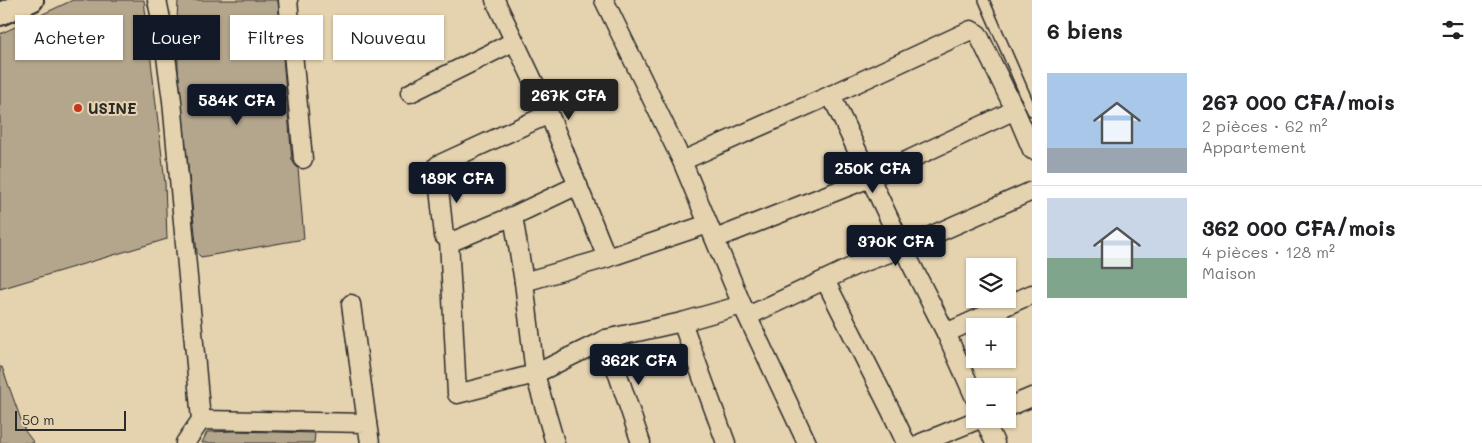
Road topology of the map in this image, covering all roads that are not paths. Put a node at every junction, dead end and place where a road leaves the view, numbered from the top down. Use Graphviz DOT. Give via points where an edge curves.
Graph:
graph roads {
  1 [pos="32,0"];
  2 [pos="157,0"];
  3 [pos="288,0"];
  4 [pos="495,0"];
  5 [pos="604,0"];
  6 [pos="984,0"];
  7 [pos="0,14"];
  8 [pos="513,42"];
  9 [pos="410,93"];
  10 [pos="831,96"];
  11 [pos="1024,111"];
  12 [pos="549,114"];
  13 [pos="1032,150"];
  14 [pos="302,159"];
  15 [pos="682,161"];
  16 [pos="870,178"];
  17 [pos="578,185"];
  18 [pos="1032,191"];
  19 [pos="513,216"];
  20 [pos="712,232"];
  21 [pos="448,240"];
  22 [pos="902,248"];
  23 [pos="606,258"];
  24 [pos="825,280"];
  25 [pos="524,282"];
  26 [pos="1032,294"];
  27 [pos="351,304"];
  28 [pos="745,310"];
  29 [pos="682,322"];
  30 [pos="946,333"];
  31 [pos="606,340"];
  32 [pos="535,374"];
  33 [pos="966,378"];
  34 [pos="1032,397"];
  35 [pos="1016,404"];
  36 [pos="200,420"];
  37 [pos="367,423"];
  38 [pos="966,425"];
  39 [pos="988,428"];
  40 [pos="185,443"];
  41 [pos="370,443"];
  42 [pos="554,443"];
  43 [pos="641,443"];
  44 [pos="726,443"];
  45 [pos="807,443"];
  46 [pos="906,443"];
  47 [pos="921,443"];
  48 [pos="995,443"];
  1 -- 7 [label="street"];
  2 -- 36 [label="street" via="172,101"];
  3 -- 14 [label="street"];
  4 -- 8 [label="street"];
  5 -- 15 [label="street"];
  6 -- 11 [label="lane"];
  8 -- 9 [label="street"];
  8 -- 12 [label="street"];
  10 -- 11 [label="street" via="971,30 978,34"];
  10 -- 15 [label="street"];
  10 -- 16 [label="street"];
  11 -- 13 [label="street"];
  11 -- 16 [label="street"];
  12 -- 17 [label="street"];
  12 -- 21 [label="street" via="438,165 444,236"];
  15 -- 20 [label="street"];
  16 -- 20 [label="street"];
  16 -- 22 [label="street"];
  17 -- 19 [label="street"];
  17 -- 23 [label="street"];
  18 -- 22 [label="street"];
  19 -- 21 [label="street" via="456,240"];
  19 -- 25 [label="street"];
  20 -- 23 [label="street"];
  20 -- 28 [label="street"];
  21 -- 32 [label="street" via="457,394"];
  22 -- 24 [label="street"];
  22 -- 30 [label="street"];
  23 -- 25 [label="street"];
  24 -- 28 [label="street"];
  24 -- 46 [label="street"];
  25 -- 32 [label="street"];
  26 -- 30 [label="street"];
  27 -- 37 [label="street"];
  28 -- 29 [label="street"];
  28 -- 45 [label="street"];
  29 -- 31 [label="street"];
  29 -- 44 [label="street"];
  30 -- 33 [label="street"];
  31 -- 32 [label="street"];
  31 -- 43 [label="street"];
  32 -- 42 [label="street"];
  34 -- 35 [label="street"];
  36 -- 37 [label="street"];
  36 -- 40 [label="street"];
  37 -- 41 [label="street"];
  38 -- 47 [label="street"];
  39 -- 48 [label="street"];
}
